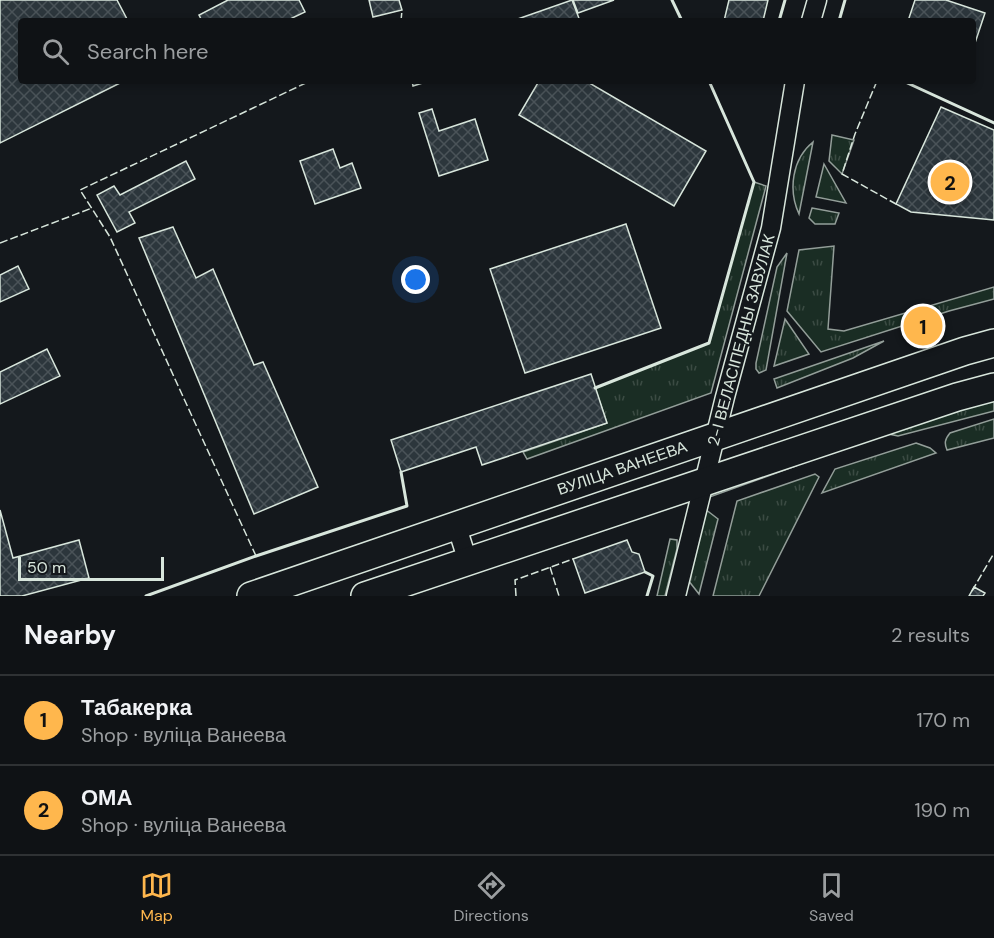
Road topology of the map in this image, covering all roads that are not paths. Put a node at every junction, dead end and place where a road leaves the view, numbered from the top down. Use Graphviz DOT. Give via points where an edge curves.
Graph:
graph roads {
  1 [pos="817,0"];
  2 [pos="812,18"];
  3 [pos="795,84"];
  4 [pos="994,344"];
  5 [pos="994,387"];
  6 [pos="715,436"];
  7 [pos="704,484"];
  8 [pos="456,524"];
  9 [pos="468,562"];
  10 [pos="251,596"];
  11 [pos="365,596"];
  12 [pos="676,596"];
  1 -- 2 [label="street"];
  3 -- 6 [label="street, 2-І ВЕЛАСІПЕДНЫ ЗАВУЛАК" via="771,228"];
  4 -- 6 [label="main road, ВУЛІЦА ВАНЕЕВА"];
  5 -- 7 [label="main road"];
  6 -- 7 [label="street, 2-І ВЕЛАСІПЕДНЫ ЗАВУЛАК"];
  6 -- 8 [label="main road, ВУЛІЦА ВАНЕЕВА"];
  7 -- 9 [label="main road"];
  7 -- 12 [label="street, 2-І ВЕЛАСІПЕДНЫ ЗАВУЛАК"];
  8 -- 9 [label="street"];
  8 -- 10 [label="main road, ВУЛІЦА ВАНЕЕВА"];
  9 -- 11 [label="main road"];
}
